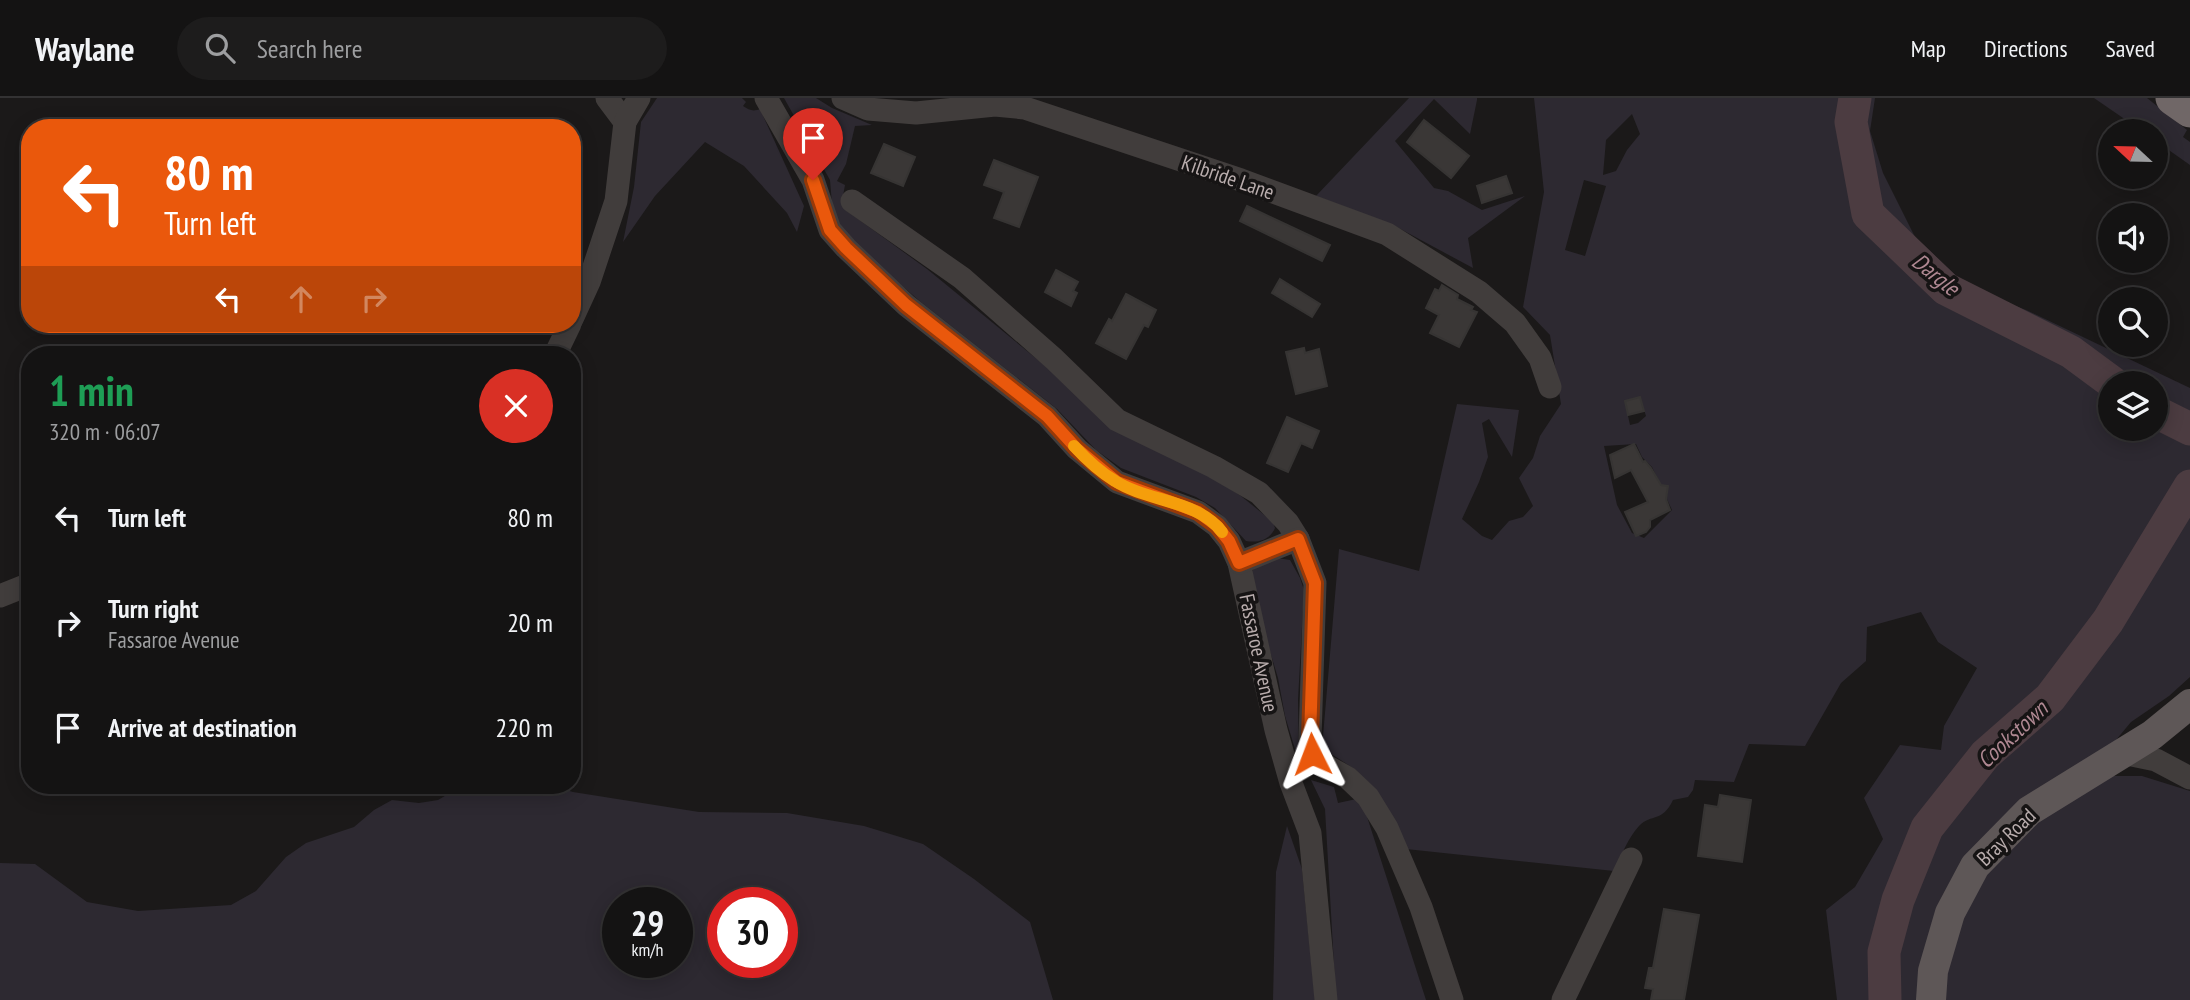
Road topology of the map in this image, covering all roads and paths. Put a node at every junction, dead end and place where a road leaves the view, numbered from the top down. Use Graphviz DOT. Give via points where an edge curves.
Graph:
graph roads {
  1 [pos="607,98"];
  2 [pos="639,98"];
  3 [pos="766,98"];
  4 [pos="843,98"];
  5 [pos="2173,98"];
  6 [pos="2190,110"];
  7 [pos="625,121"];
  8 [pos="852,201"];
  9 [pos="581,299"];
  10 [pos="1550,387"];
  11 [pos="1298,539"];
  12 [pos="1239,563"];
  13 [pos="21,588"];
  14 [pos="0,596"];
  15 [pos="2190,704"];
  16 [pos="2122,753"];
  17 [pos="2190,778"];
  18 [pos="1631,859"];
  19 [pos="1326,1000"];
  20 [pos="1452,1000"];
  21 [pos="1563,1000"];
  22 [pos="1931,1000"];
  1 -- 7 [label="street"];
  2 -- 7 [label="street"];
  3 -- 12 [label="street, Fassaroe Avenue" via="813,180 830,230 846,248 906,305 1047,416 1117,482 1198,512 1217,526"];
  4 -- 10 [label="street, Kilbride Lane" via="868,108 916,113 995,104 1025,108 1387,234 1479,292 1515,323 1540,358"];
  5 -- 6 [label="highway"];
  7 -- 9 [label="street" via="616,201"];
  8 -- 11 [label="street" via="962,278 1118,420 1259,493"];
  11 -- 12 [label="street"];
  11 -- 20 [label="street" via="1315,583 1312,754 1368,797 1387,828 1421,908"];
  12 -- 19 [label="street, Fassaroe Avenue" via="1276,730 1310,833"];
  13 -- 14 [label="street"];
  15 -- 16 [label="main road, Bray Road"];
  16 -- 17 [label="street" via="2156,760"];
  16 -- 22 [label="main road, Bray Road" via="2029,811 1975,866 1950,913 1933,971"];
  18 -- 21 [label="street"];
}
